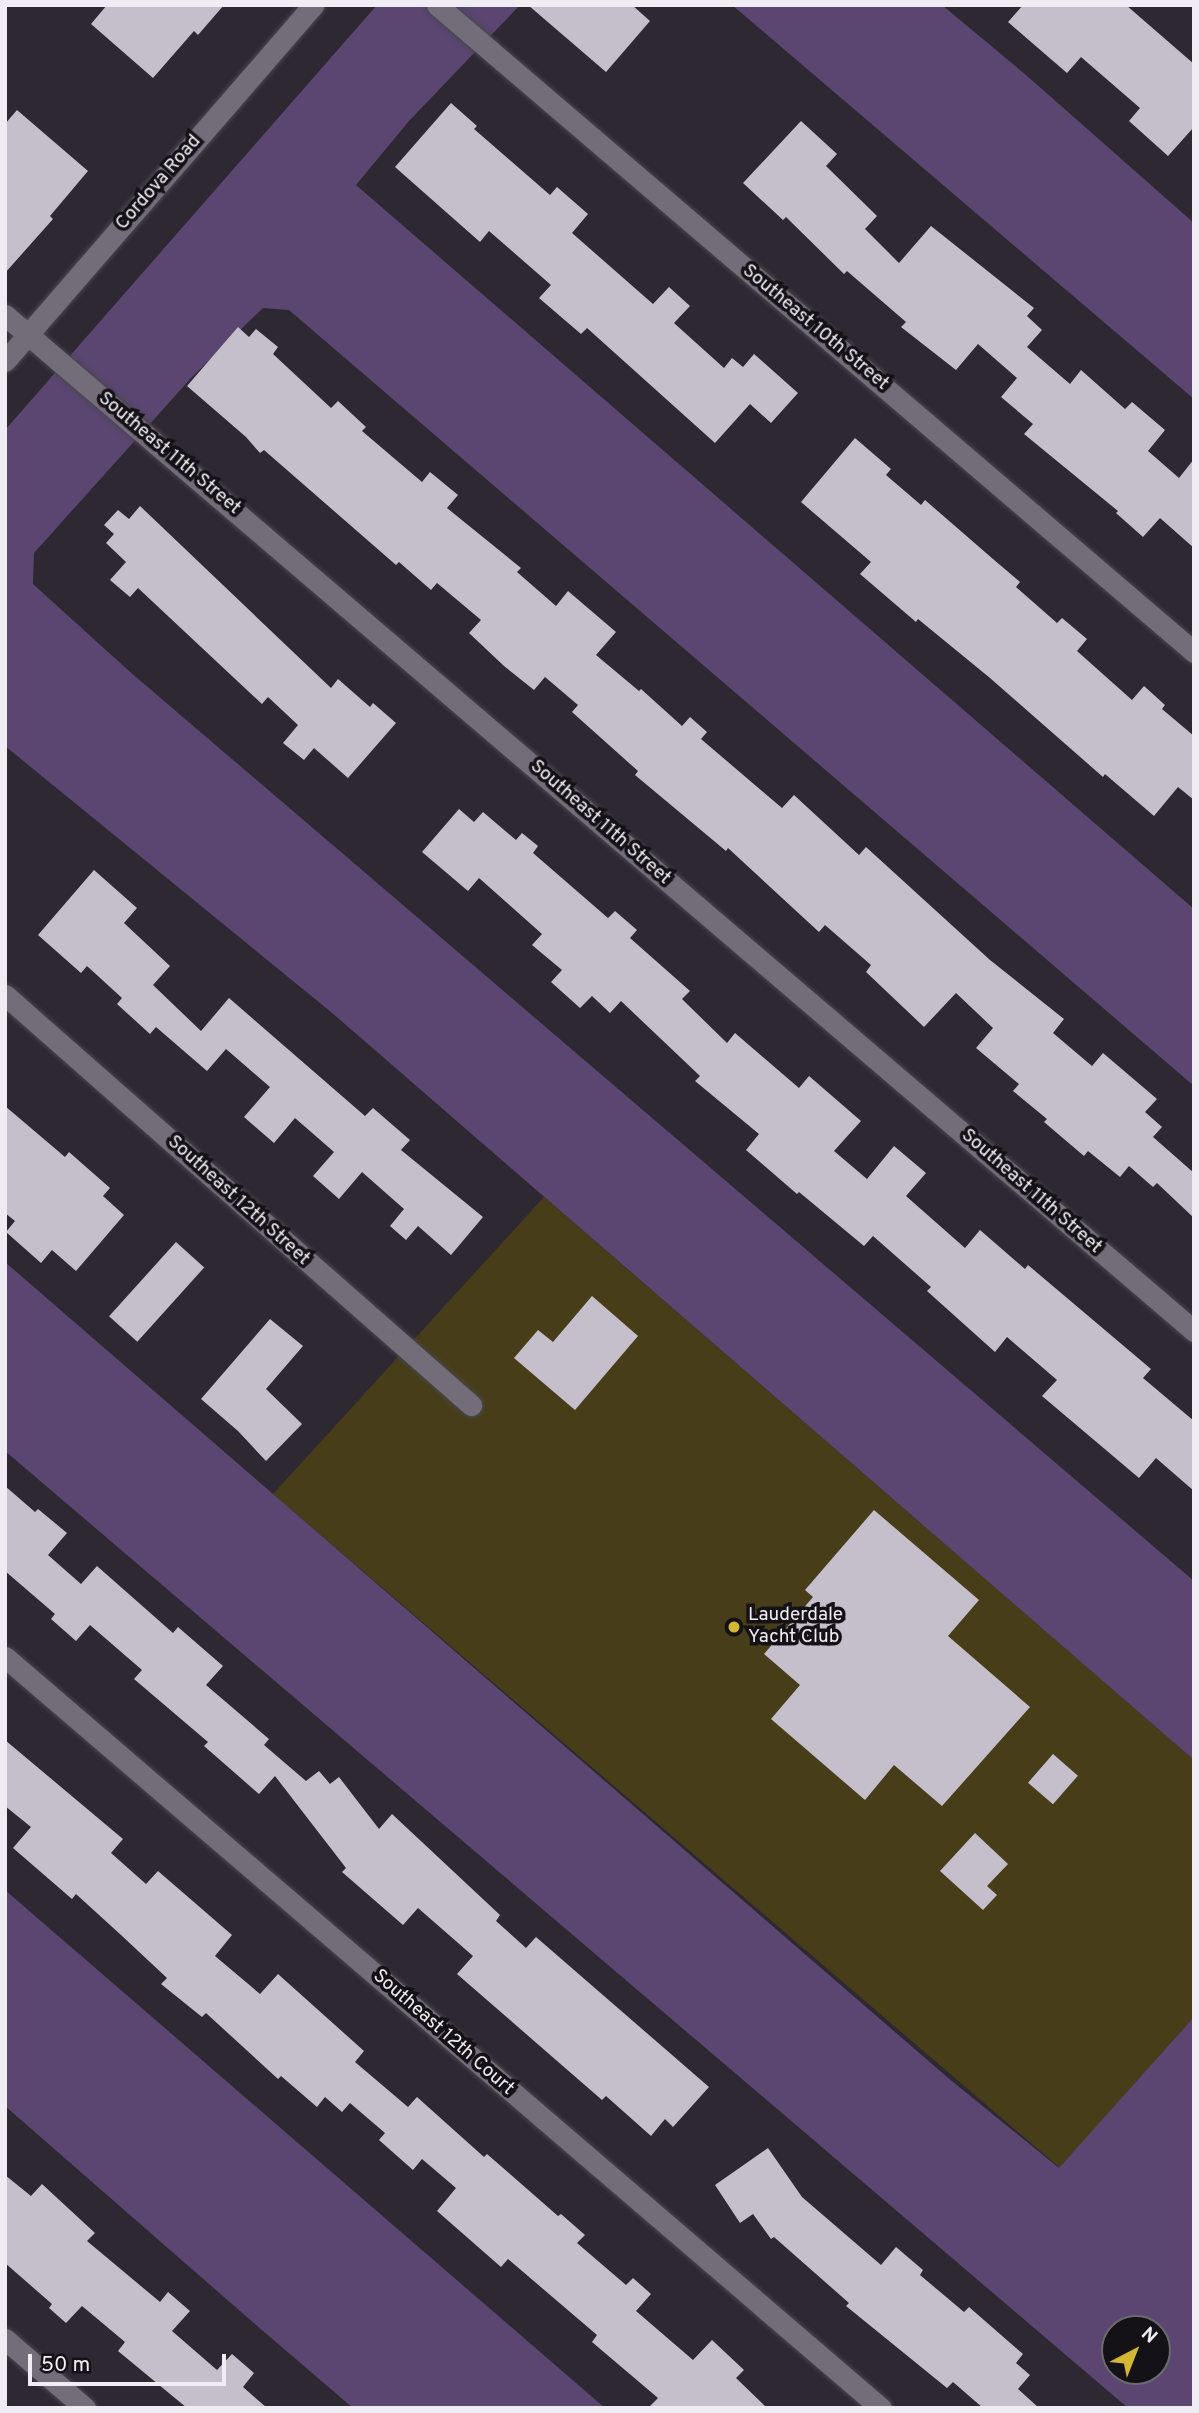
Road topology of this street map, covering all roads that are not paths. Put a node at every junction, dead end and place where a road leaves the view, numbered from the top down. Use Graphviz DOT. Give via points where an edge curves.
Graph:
graph roads {
  1 [pos="313,5"];
  2 [pos="437,5"];
  3 [pos="5,315"];
  4 [pos="27,334"];
  5 [pos="5,360"];
  6 [pos="1194,652"];
  7 [pos="5,995"];
  8 [pos="1194,1331"];
  9 [pos="471,1405"];
  10 [pos="5,1657"];
  11 [pos="5,2339"];
  12 [pos="85,2408"];
  13 [pos="881,2408"];
  1 -- 4 [label="street, Cordova Road"];
  2 -- 6 [label="street, Southeast 10th Street"];
  3 -- 4 [label="street, Southeast 11th Street"];
  4 -- 5 [label="street, Cordova Road"];
  4 -- 8 [label="street, Southeast 11th Street"];
  7 -- 9 [label="street, Southeast 12th Street"];
  10 -- 13 [label="street, Southeast 12th Court"];
  11 -- 12 [label="street"];
}
